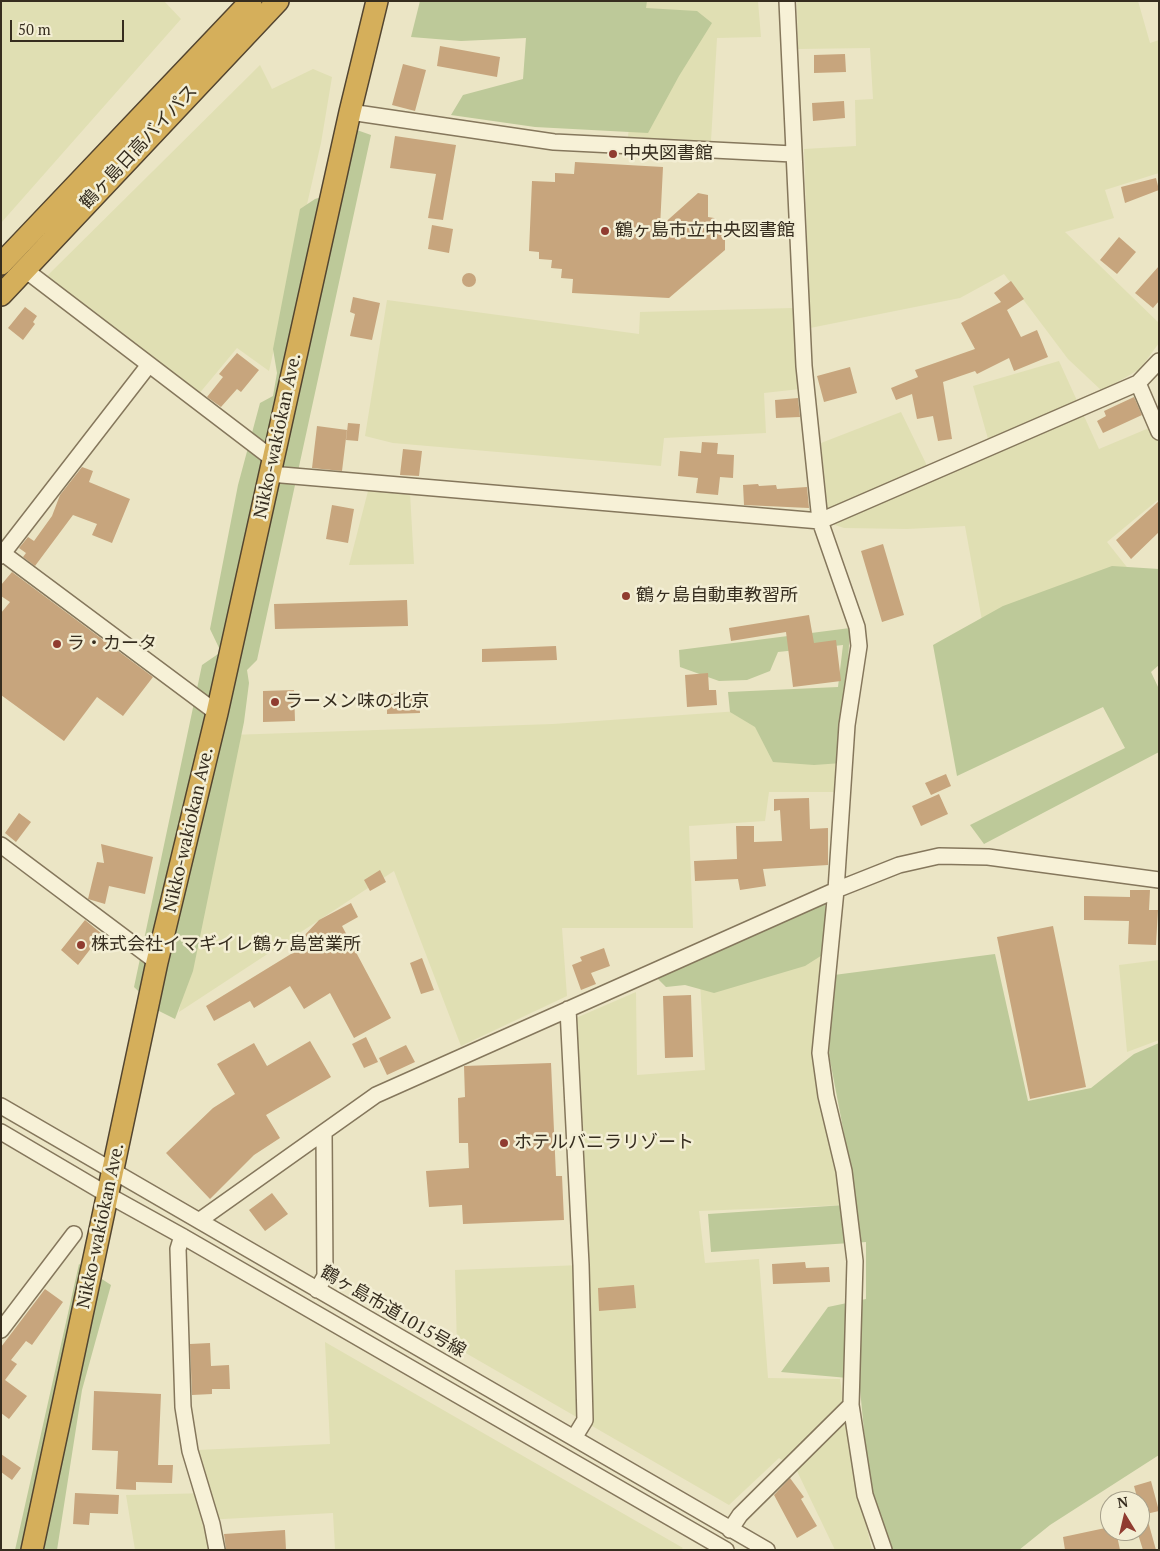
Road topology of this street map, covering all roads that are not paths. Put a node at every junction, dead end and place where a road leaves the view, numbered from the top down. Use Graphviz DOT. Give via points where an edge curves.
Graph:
graph roads {
  1 [pos="251,1"];
  2 [pos="278,1"];
  3 [pos="361,1"];
  4 [pos="377,1"];
  5 [pos="787,1"];
  6 [pos="367,46"];
  7 [pos="350,112"];
  8 [pos="793,154"];
  9 [pos="9,260"];
  10 [pos="1,295"];
  11 [pos="1159,361"];
  12 [pos="148,366"];
  13 [pos="1138,383"];
  14 [pos="1159,432"];
  15 [pos="272,466"];
  16 [pos="820,521"];
  17 [pos="2,554"];
  18 [pos="217,713"];
  19 [pos="1,845"];
  20 [pos="1159,880"];
  21 [pos="836,890"];
  22 [pos="157,962"];
  23 [pos="568,1009"];
  24 [pos="1,1106"];
  25 [pos="1,1132"];
  26 [pos="324,1133"];
  27 [pos="112,1172"];
  28 [pos="108,1195"];
  29 [pos="200,1220"];
  30 [pos="74,1234"];
  31 [pos="182,1236"];
  32 [pos="317,1290"];
  33 [pos="1,1330"];
  34 [pos="851,1406"];
  35 [pos="574,1438"];
  36 [pos="730,1530"];
  37 [pos="32,1550"];
  38 [pos="217,1550"];
  39 [pos="726,1550"];
  40 [pos="766,1550"];
  41 [pos="884,1550"];
  1 -- 9 [label="highway, 鶴ヶ島日高バイパス"];
  2 -- 9 [label="highway, 鶴ヶ島日高バイパス"];
  3 -- 6 [label="highway"];
  4 -- 6 [label="highway, Nikko-wakiokan Ave."];
  5 -- 8 [label="street"];
  6 -- 7 [label="highway, Nikko-wakiokan Ave."];
  7 -- 8 [label="street" via="554,142"];
  7 -- 15 [label="highway, Nikko-wakiokan Ave."];
  8 -- 16 [label="street" via="804,366"];
  9 -- 10 [label="highway, 鶴ヶ島日高バイパス"];
  9 -- 12 [label="street"];
  11 -- 13 [label="street"];
  12 -- 15 [label="street"];
  12 -- 17 [label="street"];
  13 -- 14 [label="street"];
  13 -- 16 [label="street"];
  15 -- 16 [label="street"];
  15 -- 18 [label="highway, Nikko-wakiokan Ave."];
  16 -- 21 [label="street" via="857,627 859,646 847,725"];
  17 -- 18 [label="street"];
  18 -- 22 [label="highway, Nikko-wakiokan Ave."];
  19 -- 22 [label="street"];
  20 -- 21 [label="street" via="988,858 939,856 900,865"];
  21 -- 23 [label="street"];
  21 -- 34 [label="street" via="820,1053 826,1096 844,1171 855,1261"];
  22 -- 27 [label="highway, Nikko-wakiokan Ave."];
  23 -- 26 [label="street" via="376,1095"];
  23 -- 35 [label="street" via="585,1420"];
  24 -- 27 [label="street, 鶴ヶ島市道1015号線"];
  25 -- 28 [label="street"];
  26 -- 29 [label="street"];
  26 -- 32 [label="street" via="325,1276"];
  27 -- 28 [label="highway, Nikko-wakiokan Ave."];
  27 -- 29 [label="street, 鶴ヶ島市道1015号線"];
  28 -- 31 [label="street"];
  28 -- 37 [label="highway, Nikko-wakiokan Ave."];
  29 -- 32 [label="street, 鶴ヶ島市道1015号線"];
  30 -- 33 [label="street"];
  31 -- 38 [label="street" via="178,1249 183,1407 190,1451"];
  31 -- 39 [label="street"];
  32 -- 35 [label="street, 鶴ヶ島市道1015号線"];
  34 -- 36 [label="street" via="740,1515"];
  34 -- 41 [label="street" via="865,1495"];
  35 -- 36 [label="street, 鶴ヶ島市道1015号線"];
  36 -- 40 [label="street, 鶴ヶ島市道1015号線"];
}
